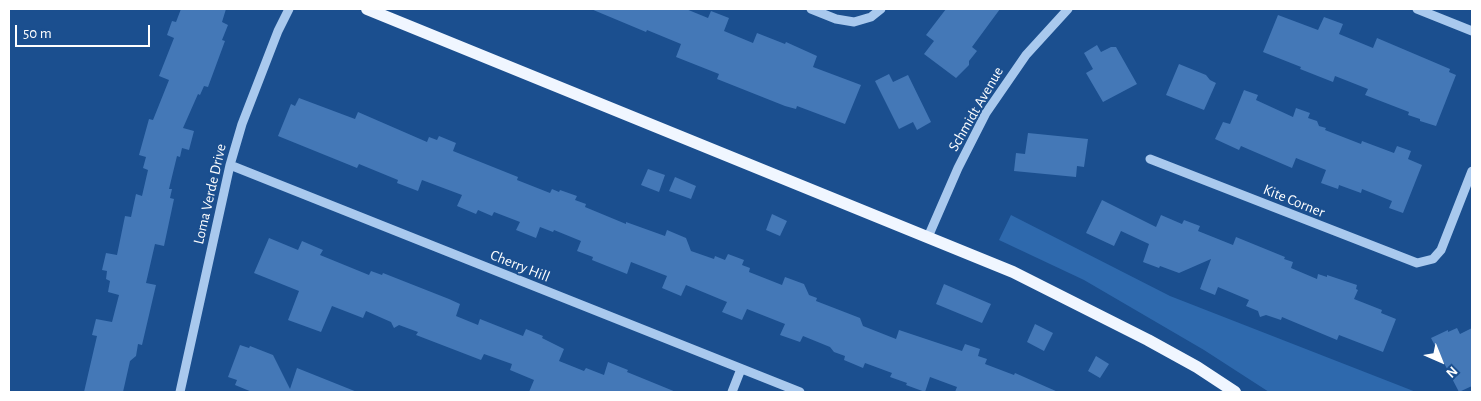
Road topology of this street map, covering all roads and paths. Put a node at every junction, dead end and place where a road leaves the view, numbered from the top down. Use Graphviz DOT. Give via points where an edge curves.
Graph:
graph roads {
  1 [pos="289,9"];
  2 [pos="367,9"];
  3 [pos="812,9"];
  4 [pos="881,9"];
  5 [pos="1068,9"];
  6 [pos="1417,9"];
  7 [pos="1472,31"];
  8 [pos="1150,158"];
  9 [pos="230,165"];
  10 [pos="1472,171"];
  11 [pos="928,237"];
  12 [pos="741,369"];
  13 [pos="180,392"];
  14 [pos="732,392"];
  15 [pos="800,392"];
  16 [pos="1235,392"];
  1 -- 9 [label="street, Loma Verde Drive" via="251,102"];
  2 -- 11 [label="main road"];
  3 -- 4 [label="street" via="854,22 871,17"];
  5 -- 11 [label="street, Schmidt Avenue" via="1026,55 986,114"];
  6 -- 7 [label="street"];
  8 -- 10 [label="street, Kite Corner" via="1418,263 1433,259 1441,250"];
  9 -- 12 [label="street, Cherry Hill"];
  9 -- 13 [label="street, Loma Verde Drive"];
  11 -- 16 [label="main road" via="1013,272 1106,317 1197,367"];
  12 -- 14 [label="street"];
  12 -- 15 [label="street, Cherry Hill"];
}
